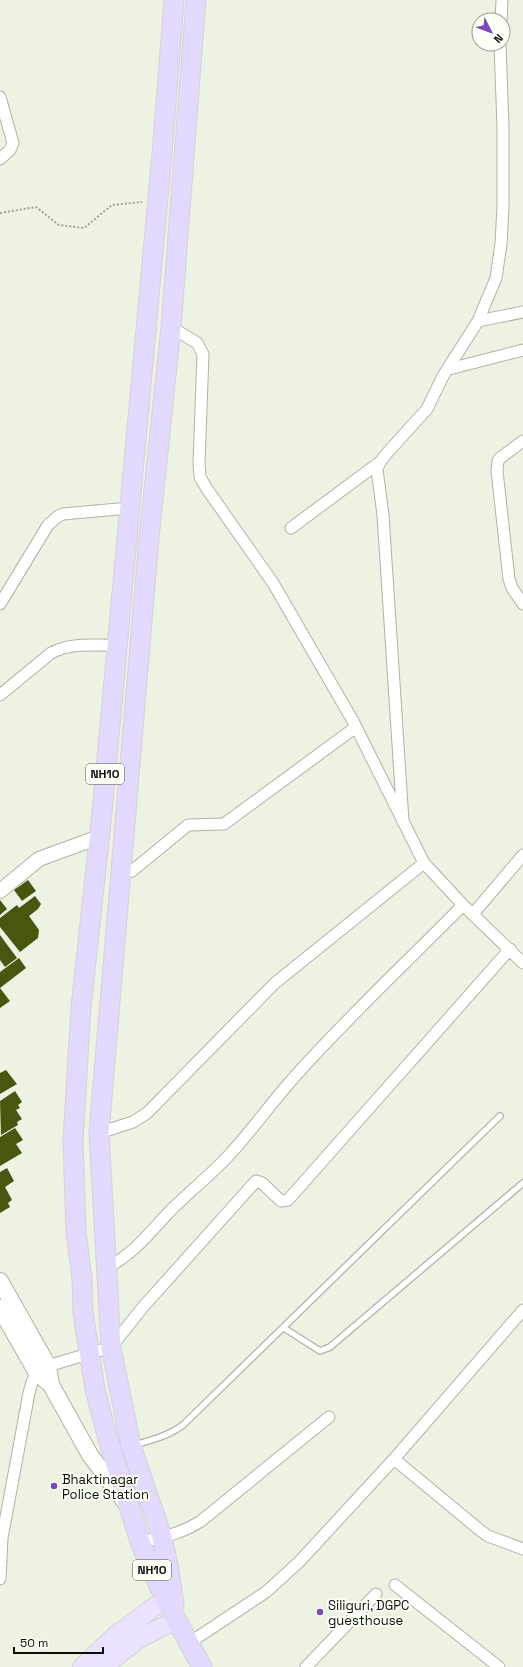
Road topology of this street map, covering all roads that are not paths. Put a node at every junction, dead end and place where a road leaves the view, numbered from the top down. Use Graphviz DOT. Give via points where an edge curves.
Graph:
graph roads {
  1 [pos="174,0"];
  2 [pos="196,0"];
  3 [pos="502,0"];
  4 [pos="501,12"];
  5 [pos="500,52"];
  6 [pos="0,97"];
  7 [pos="0,159"];
  8 [pos="523,312"];
  9 [pos="478,321"];
  10 [pos="171,327"];
  11 [pos="523,350"];
  12 [pos="448,369"];
  13 [pos="523,441"];
  14 [pos="380,462"];
  15 [pos="129,508"];
  16 [pos="292,528"];
  17 [pos="0,604"];
  18 [pos="523,604"];
  19 [pos="117,645"];
  20 [pos="0,695"];
  21 [pos="356,727"];
  22 [pos="403,821"];
  23 [pos="99,837"];
  24 [pos="523,855"];
  25 [pos="424,863"];
  26 [pos="120,874"];
  27 [pos="0,891"];
  28 [pos="463,905"];
  29 [pos="473,914"];
  30 [pos="510,949"];
  31 [pos="523,963"];
  32 [pos="500,1116"];
  33 [pos="99,1133"];
  34 [pos="523,1184"];
  35 [pos="106,1268"];
  36 [pos="0,1282"];
  37 [pos="0,1308"];
  38 [pos="523,1310"];
  39 [pos="284,1328"];
  40 [pos="111,1347"];
  41 [pos="89,1354"];
  42 [pos="43,1369"];
  43 [pos="329,1417"];
  44 [pos="121,1449"];
  45 [pos="394,1459"];
  46 [pos="129,1508"];
  47 [pos="162,1537"];
  48 [pos="140,1542"];
  49 [pos="523,1549"];
  50 [pos="0,1579"];
  51 [pos="395,1585"];
  52 [pos="376,1594"];
  53 [pos="165,1599"];
  54 [pos="176,1620"];
  55 [pos="188,1643"];
  56 [pos="82,1667"];
  57 [pos="103,1667"];
  58 [pos="202,1667"];
  59 [pos="306,1667"];
  60 [pos="499,1667"];
  1 -- 15 [label="highway, NH10"];
  2 -- 10 [label="highway"];
  3 -- 4 [label="street"];
  5 -- 9 [label="street" via="504,128 501,244 496,278"];
  6 -- 7 [label="street" via="13,143 10,150"];
  8 -- 9 [label="street"];
  9 -- 12 [label="street"];
  10 -- 21 [label="street" via="197,344 203,354 200,477 273,583"];
  10 -- 26 [label="highway" via="149,538"];
  11 -- 12 [label="street"];
  12 -- 14 [label="street" via="427,409"];
  13 -- 18 [label="street" via="500,458 497,471 509,579"];
  14 -- 16 [label="street"];
  14 -- 22 [label="street" via="377,469 383,515"];
  15 -- 17 [label="street" via="63,514 57,517 48,525"];
  15 -- 19 [label="highway, NH10"];
  19 -- 20 [label="street" via="69,646 60,649 44,658"];
  19 -- 23 [label="highway, NH10"];
  21 -- 22 [label="street"];
  21 -- 26 [label="street" via="224,824 188,825 132,871"];
  22 -- 25 [label="street"];
  23 -- 27 [label="street" via="39,859"];
  23 -- 41 [label="highway, NH10" via="81,1007 73,1141 76,1232"];
  24 -- 29 [label="street"];
  25 -- 28 [label="street"];
  25 -- 33 [label="street" via="275,983 147,1113 133,1122"];
  26 -- 33 [label="highway"];
  28 -- 29 [label="street"];
  28 -- 35 [label="street" via="297,1074 248,1134 209,1176 128,1254"];
  29 -- 30 [label="street"];
  30 -- 31 [label="street"];
  30 -- 40 [label="street" via="288,1200 281,1201 260,1181 253,1183"];
  32 -- 39 [label="lane"];
  33 -- 35 [label="highway"];
  34 -- 39 [label="lane" via="330,1347 320,1351"];
  35 -- 40 [label="highway"];
  36 -- 42 [label="main road"];
  37 -- 42 [label="main road"];
  38 -- 45 [label="street"];
  39 -- 44 [label="lane" via="183,1425 161,1438"];
  40 -- 41 [label="street"];
  40 -- 44 [label="highway"];
  41 -- 42 [label="street"];
  41 -- 44 [label="highway, NH10" via="95,1389"];
  42 -- 46 [label="main road" via="90,1455"];
  42 -- 50 [label="street" via="32,1382 29,1393 2,1538"];
  43 -- 47 [label="street" via="201,1521 187,1530"];
  44 -- 46 [label="highway, NH10"];
  44 -- 47 [label="highway"];
  45 -- 49 [label="street" via="488,1536"];
  45 -- 55 [label="street" via="282,1578 266,1592"];
  46 -- 48 [label="highway, NH10"];
  47 -- 48 [label="street"];
  47 -- 54 [label="highway"];
  48 -- 53 [label="highway, NH10"];
  51 -- 60 [label="street"];
  52 -- 59 [label="street"];
  53 -- 54 [label="highway, NH10"];
  53 -- 56 [label="main road" via="115,1636"];
  54 -- 55 [label="highway, NH10"];
  54 -- 57 [label="main road" via="140,1638"];
  55 -- 58 [label="highway, NH10"];
}
